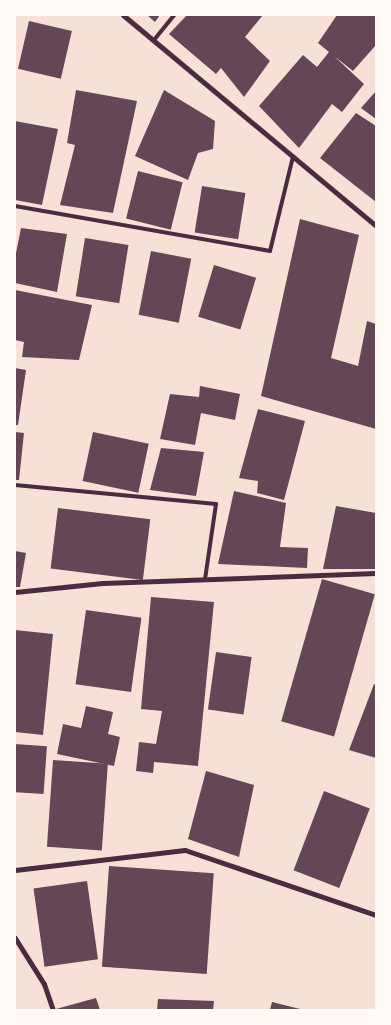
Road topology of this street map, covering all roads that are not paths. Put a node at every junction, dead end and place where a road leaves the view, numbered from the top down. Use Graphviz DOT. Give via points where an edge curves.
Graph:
graph roads {
  1 [pos="124,15"];
  2 [pos="174,15"];
  3 [pos="154,40"];
  4 [pos="293,157"];
  5 [pos="15,206"];
  6 [pos="376,226"];
  7 [pos="15,485"];
  8 [pos="376,573"];
  9 [pos="205,579"];
  10 [pos="15,592"];
  11 [pos="15,870"];
  12 [pos="376,915"];
  13 [pos="15,938"];
  14 [pos="53,1010"];
  1 -- 3 [label="street"];
  2 -- 3 [label="lane"];
  3 -- 4 [label="street"];
  4 -- 5 [label="lane" via="270,251"];
  4 -- 6 [label="street"];
  7 -- 9 [label="lane" via="216,504"];
  8 -- 9 [label="street"];
  9 -- 10 [label="street" via="103,583"];
  11 -- 12 [label="street" via="185,850"];
  13 -- 14 [label="street" via="44,984"];
}
